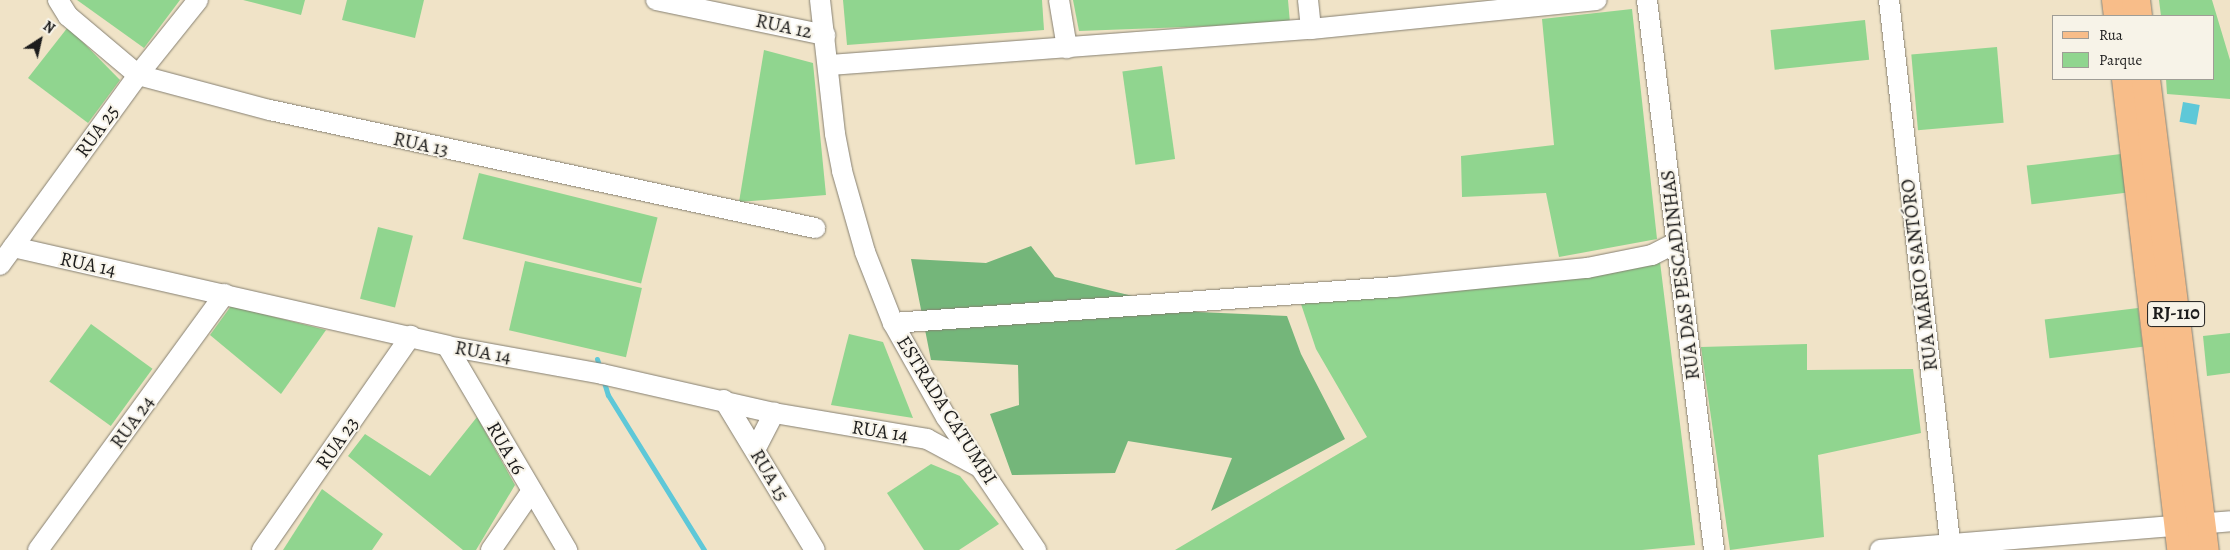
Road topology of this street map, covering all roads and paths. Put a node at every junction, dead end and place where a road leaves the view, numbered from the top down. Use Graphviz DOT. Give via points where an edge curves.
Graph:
graph roads {
  1 [pos="58,0"];
  2 [pos="198,0"];
  3 [pos="656,0"];
  4 [pos="820,0"];
  5 [pos="1059,0"];
  6 [pos="1308,0"];
  7 [pos="1597,0"];
  8 [pos="1647,0"];
  9 [pos="1889,0"];
  10 [pos="2116,0"];
  11 [pos="2136,0"];
  12 [pos="2118,15"];
  13 [pos="2138,15"];
  14 [pos="1311,29"];
  15 [pos="825,34"];
  16 [pos="1067,48"];
  17 [pos="830,65"];
  18 [pos="138,75"];
  19 [pos="2126,80"];
  20 [pos="2146,80"];
  21 [pos="815,228"];
  22 [pos="1676,242"];
  23 [pos="13,247"];
  24 [pos="0,265"];
  25 [pos="225,294"];
  26 [pos="893,323"];
  27 [pos="411,336"];
  28 [pos="447,346"];
  29 [pos="724,400"];
  30 [pos="774,413"];
  31 [pos="946,417"];
  32 [pos="927,439"];
  33 [pos="755,450"];
  34 [pos="981,468"];
  35 [pos="531,492"];
  36 [pos="2230,521"];
  37 [pos="2187,533"];
  38 [pos="1951,547"];
  39 [pos="38,550"];
  40 [pos="262,550"];
  41 [pos="491,550"];
  42 [pos="567,550"];
  43 [pos="815,550"];
  44 [pos="1036,550"];
  45 [pos="1714,550"];
  46 [pos="1880,550"];
  47 [pos="2206,550"];
  1 -- 18 [label="street, RUA 13" via="68,16"];
  2 -- 18 [label="street, RUA 25"];
  3 -- 15 [label="street, RUA 12"];
  4 -- 15 [label="street, ESTRADA CATUMBI"];
  5 -- 16 [label="street"];
  6 -- 14 [label="street"];
  7 -- 14 [label="street"];
  8 -- 22 [label="street, RUA DAS PESCADINHAS"];
  9 -- 38 [label="street, RUA MÁRIO SANTÓRO"];
  10 -- 12 [label="main road"];
  11 -- 13 [label="main road"];
  14 -- 16 [label="street"];
  15 -- 17 [label="street, ESTRADA CATUMBI"];
  16 -- 17 [label="street"];
  17 -- 26 [label="street, ESTRADA CATUMBI" via="842,171 865,252"];
  18 -- 21 [label="street, RUA 13" via="270,110"];
  18 -- 23 [label="street, RUA 25"];
  19 -- 37 [label="main road, RJ-110"];
  20 -- 37 [label="main road, RJ-110"];
  22 -- 26 [label="street" via="1669,248 1627,262 1578,269 1395,287"];
  22 -- 45 [label="street, RUA DAS PESCADINHAS"];
  23 -- 24 [label="street, RUA 25"];
  23 -- 25 [label="street, RUA 14"];
  25 -- 27 [label="street, RUA 14"];
  25 -- 39 [label="street, RUA 24"];
  26 -- 31 [label="street, ESTRADA CATUMBI"];
  27 -- 28 [label="street, RUA 14"];
  27 -- 40 [label="street, RUA 23"];
  28 -- 29 [label="street, RUA 14"];
  28 -- 35 [label="street, RUA 16"];
  29 -- 30 [label="street, RUA 14"];
  29 -- 33 [label="street, RUA 15"];
  30 -- 32 [label="street, RUA 14"];
  30 -- 33 [label="street"];
  31 -- 32 [label="street, RUA 14"];
  31 -- 34 [label="street, ESTRADA CATUMBI"];
  32 -- 34 [label="street"];
  33 -- 43 [label="street, RUA 15"];
  34 -- 44 [label="street, ESTRADA CATUMBI"];
  35 -- 41 [label="street"];
  35 -- 42 [label="street, RUA 16"];
  36 -- 37 [label="street"];
  37 -- 38 [label="street"];
  37 -- 47 [label="main road, RJ-110"];
  38 -- 46 [label="street"];
}
